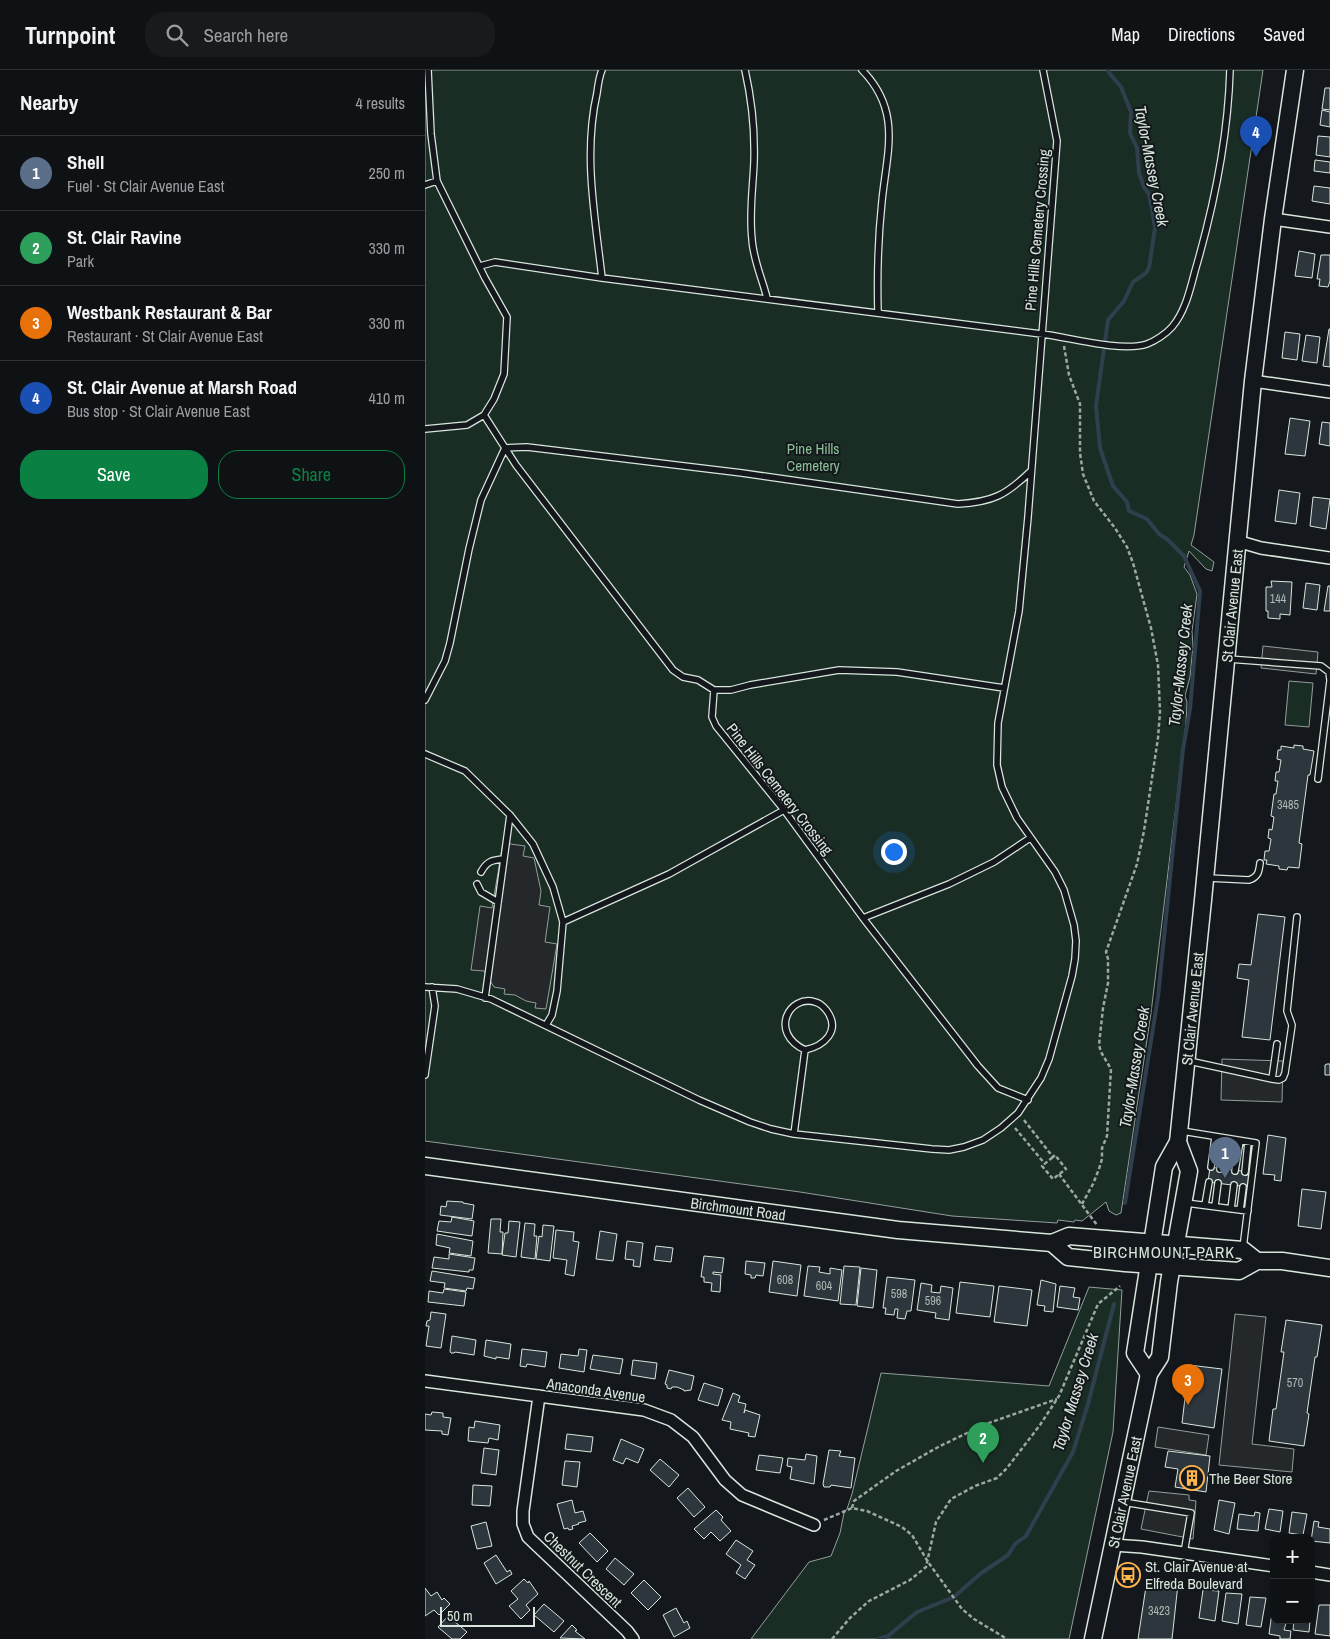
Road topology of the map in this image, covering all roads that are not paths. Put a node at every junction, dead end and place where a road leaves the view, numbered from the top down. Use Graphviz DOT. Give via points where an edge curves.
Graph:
graph roads {
  1 [pos="428,70"];
  2 [pos="602,70"];
  3 [pos="745,70"];
  4 [pos="862,70"];
  5 [pos="1043,70"];
  6 [pos="1230,70"];
  7 [pos="1295,70"];
  8 [pos="437,181"];
  9 [pos="425,185"];
  10 [pos="1273,219"];
  11 [pos="1330,227"];
  12 [pos="480,266"];
  13 [pos="602,278"];
  14 [pos="767,298"];
  15 [pos="878,312"];
  16 [pos="1041,334"];
  17 [pos="1253,381"];
  18 [pos="1330,392"];
  19 [pos="484,415"];
  20 [pos="425,429"];
  21 [pos="505,448"];
  22 [pos="1031,472"];
  23 [pos="1237,542"];
  24 [pos="1330,558"];
  25 [pos="1226,658"];
  26 [pos="1330,681"];
  27 [pos="1004,688"];
  28 [pos="714,690"];
  29 [pos="425,700"];
  30 [pos="425,754"];
  31 [pos="1318,779"];
  32 [pos="783,810"];
  33 [pos="510,814"];
  34 [pos="1030,838"];
  35 [pos="504,859"];
  36 [pos="1260,864"];
  37 [pos="481,872"];
  38 [pos="1206,878"];
  39 [pos="477,884"];
  40 [pos="498,902"];
  41 [pos="1297,917"];
  42 [pos="863,918"];
  43 [pos="563,922"];
  44 [pos="425,987"];
  45 [pos="432,987"];
  46 [pos="485,998"];
  47 [pos="546,1025"];
  48 [pos="1277,1044"];
  49 [pos="805,1050"];
  50 [pos="1187,1061"];
  51 [pos="425,1075"];
  52 [pos="1272,1079"];
  53 [pos="1028,1100"];
  54 [pos="794,1134"];
  55 [pos="1179,1136"];
  56 [pos="1215,1137"];
  57 [pos="1225,1138"];
  58 [pos="1240,1141"];
  59 [pos="1248,1142"];
  60 [pos="425,1166"];
  61 [pos="1211,1167"];
  62 [pos="1220,1169"];
  63 [pos="1235,1171"];
  64 [pos="1245,1172"];
  65 [pos="1209,1182"];
  66 [pos="1218,1183"];
  67 [pos="1234,1185"];
  68 [pos="1243,1187"];
  69 [pos="1184,1202"];
  70 [pos="1205,1205"];
  71 [pos="1215,1206"];
  72 [pos="1231,1209"];
  73 [pos="1241,1210"];
  74 [pos="1248,1211"];
  75 [pos="1052,1243"];
  76 [pos="1151,1243"];
  77 [pos="1176,1245"];
  78 [pos="1243,1250"];
  79 [pos="1257,1261"];
  80 [pos="1148,1264"];
  81 [pos="1172,1266"];
  82 [pos="1330,1268"];
  83 [pos="1149,1374"];
  84 [pos="425,1381"];
  85 [pos="539,1396"];
  86 [pos="1122,1502"];
  87 [pos="814,1525"];
  88 [pos="1113,1545"];
  89 [pos="1184,1553"];
  90 [pos="1270,1565"];
  91 [pos="1315,1573"];
  92 [pos="1330,1575"];
  93 [pos="633,1639"];
  94 [pos="1093,1639"];
  1 -- 8 [label="lane"];
  2 -- 13 [label="lane" via="594,105 590,167"];
  3 -- 14 [label="lane" via="753,109 753,253"];
  4 -- 15 [label="lane" via="877,89 890,133 878,247"];
  5 -- 16 [label="lane, Pine Hills Cemetery Crossing" via="1057,141"];
  6 -- 16 [label="lane" via="1218,176 1207,225 1187,297 1172,327 1147,344 1136,346"];
  7 -- 10 [label="main road, St Clair Avenue East"];
  8 -- 9 [label="lane"];
  8 -- 12 [label="lane"];
  10 -- 11 [label="street"];
  10 -- 17 [label="main road, St Clair Avenue East"];
  12 -- 13 [label="lane" via="495,262"];
  12 -- 19 [label="lane" via="507,317 504,374"];
  13 -- 14 [label="lane"];
  14 -- 15 [label="lane"];
  15 -- 16 [label="lane"];
  16 -- 22 [label="lane, Pine Hills Cemetery Crossing"];
  17 -- 18 [label="street"];
  17 -- 23 [label="main road, St Clair Avenue East"];
  19 -- 20 [label="lane" via="467,424"];
  19 -- 21 [label="lane"];
  21 -- 22 [label="lane" via="527,447 742,473 958,504 979,503 1002,495"];
  21 -- 28 [label="lane" via="673,670"];
  21 -- 29 [label="lane" via="481,500 445,661"];
  22 -- 27 [label="lane, Pine Hills Cemetery Crossing" via="1019,611"];
  23 -- 24 [label="street"];
  23 -- 25 [label="main road, St Clair Avenue East"];
  25 -- 26 [label="lane" via="1321,666 1329,672"];
  25 -- 38 [label="main road, St Clair Avenue East"];
  26 -- 31 [label="lane"];
  27 -- 28 [label="lane" via="897,672 839,670 731,690"];
  27 -- 34 [label="lane, Pine Hills Cemetery Crossing" via="998,723 998,771 1006,797"];
  28 -- 32 [label="lane, Pine Hills Cemetery Crossing" via="712,717 716,726"];
  30 -- 33 [label="lane" via="465,771"];
  32 -- 42 [label="lane, Pine Hills Cemetery Crossing"];
  32 -- 43 [label="lane" via="669,874"];
  33 -- 35 [label="lane"];
  33 -- 43 [label="lane" via="533,844 553,887"];
  34 -- 42 [label="lane" via="994,862 949,884"];
  34 -- 53 [label="lane, Pine Hills Cemetery Crossing" via="1064,890 1071,908 1076,941 1073,976 1049,1059"];
  35 -- 37 [label="lane" via="490,861"];
  35 -- 40 [label="lane"];
  36 -- 38 [label="lane" via="1258,874 1249,880"];
  38 -- 50 [label="main road, St Clair Avenue East"];
  39 -- 40 [label="lane" via="481,892"];
  40 -- 46 [label="lane"];
  41 -- 52 [label="lane" via="1287,1011 1292,1025 1285,1073 1279,1080"];
  42 -- 53 [label="lane, Pine Hills Cemetery Crossing" via="997,1088"];
  43 -- 47 [label="lane" via="557,991 552,1015"];
  44 -- 45 [label="lane, Pine Hills Cemetery Crossing"];
  45 -- 46 [label="lane, Pine Hills Cemetery Crossing" via="457,989"];
  45 -- 51 [label="lane" via="435,1006"];
  46 -- 47 [label="lane, Pine Hills Cemetery Crossing"];
  47 -- 54 [label="lane, Pine Hills Cemetery Crossing" via="725,1112"];
  48 -- 52 [label="lane"];
  49 -- 49 [label="lane" via="791,1040 785,1022 798,1004 815,1001 830,1016 831,1033 816,1048"];
  49 -- 54 [label="lane"];
  50 -- 52 [label="lane"];
  50 -- 55 [label="main road, St Clair Avenue East"];
  53 -- 54 [label="lane, Pine Hills Cemetery Crossing" via="1018,1113 983,1140 949,1150"];
  55 -- 56 [label="lane"];
  55 -- 69 [label="main road, St Clair Avenue East" via="1189,1171"];
  55 -- 76 [label="main road, St Clair Avenue East" via="1164,1167"];
  56 -- 57 [label="lane"];
  56 -- 61 [label="lane"];
  57 -- 58 [label="lane"];
  57 -- 62 [label="lane"];
  58 -- 59 [label="lane"];
  58 -- 63 [label="lane"];
  59 -- 64 [label="lane"];
  59 -- 74 [label="lane" via="1256,1143"];
  60 -- 75 [label="main road, Birchmount Road" via="898,1230"];
  65 -- 70 [label="lane"];
  66 -- 71 [label="lane"];
  67 -- 72 [label="lane"];
  68 -- 73 [label="lane"];
  69 -- 70 [label="lane"];
  69 -- 77 [label="main road, St Clair Avenue East"];
  70 -- 71 [label="lane"];
  71 -- 72 [label="lane"];
  72 -- 73 [label="lane"];
  73 -- 74 [label="lane"];
  74 -- 78 [label="lane"];
  75 -- 76 [label="main road, Birchmount Road" via="1069,1236"];
  75 -- 80 [label="main road" via="1068,1257"];
  76 -- 77 [label="main road, Birchmount Road"];
  76 -- 80 [label="main road, St Clair Avenue East"];
  77 -- 78 [label="main road, Birchmount Road"];
  77 -- 81 [label="main road, St Clair Avenue East"];
  78 -- 79 [label="main road"];
  79 -- 81 [label="main road" via="1239,1271"];
  79 -- 82 [label="main road"];
  80 -- 81 [label="main road"];
  80 -- 83 [label="main road, St Clair Avenue East" via="1135,1353"];
  81 -- 83 [label="main road, St Clair Avenue East" via="1160,1357"];
  83 -- 86 [label="main road, St Clair Avenue East"];
  84 -- 85 [label="street, Anaconda Avenue"];
  85 -- 87 [label="street, Anaconda Avenue" via="644,1410 671,1420 693,1437 725,1480 742,1495"];
  85 -- 93 [label="street, Chestnut Crescent" via="523,1524 529,1538"];
  86 -- 88 [label="main road, St Clair Avenue East"];
  86 -- 89 [label="lane" via="1191,1513"];
  88 -- 89 [label="street"];
  88 -- 94 [label="main road, St Clair Avenue East"];
  89 -- 90 [label="street"];
  91 -- 92 [label="street"];
}
